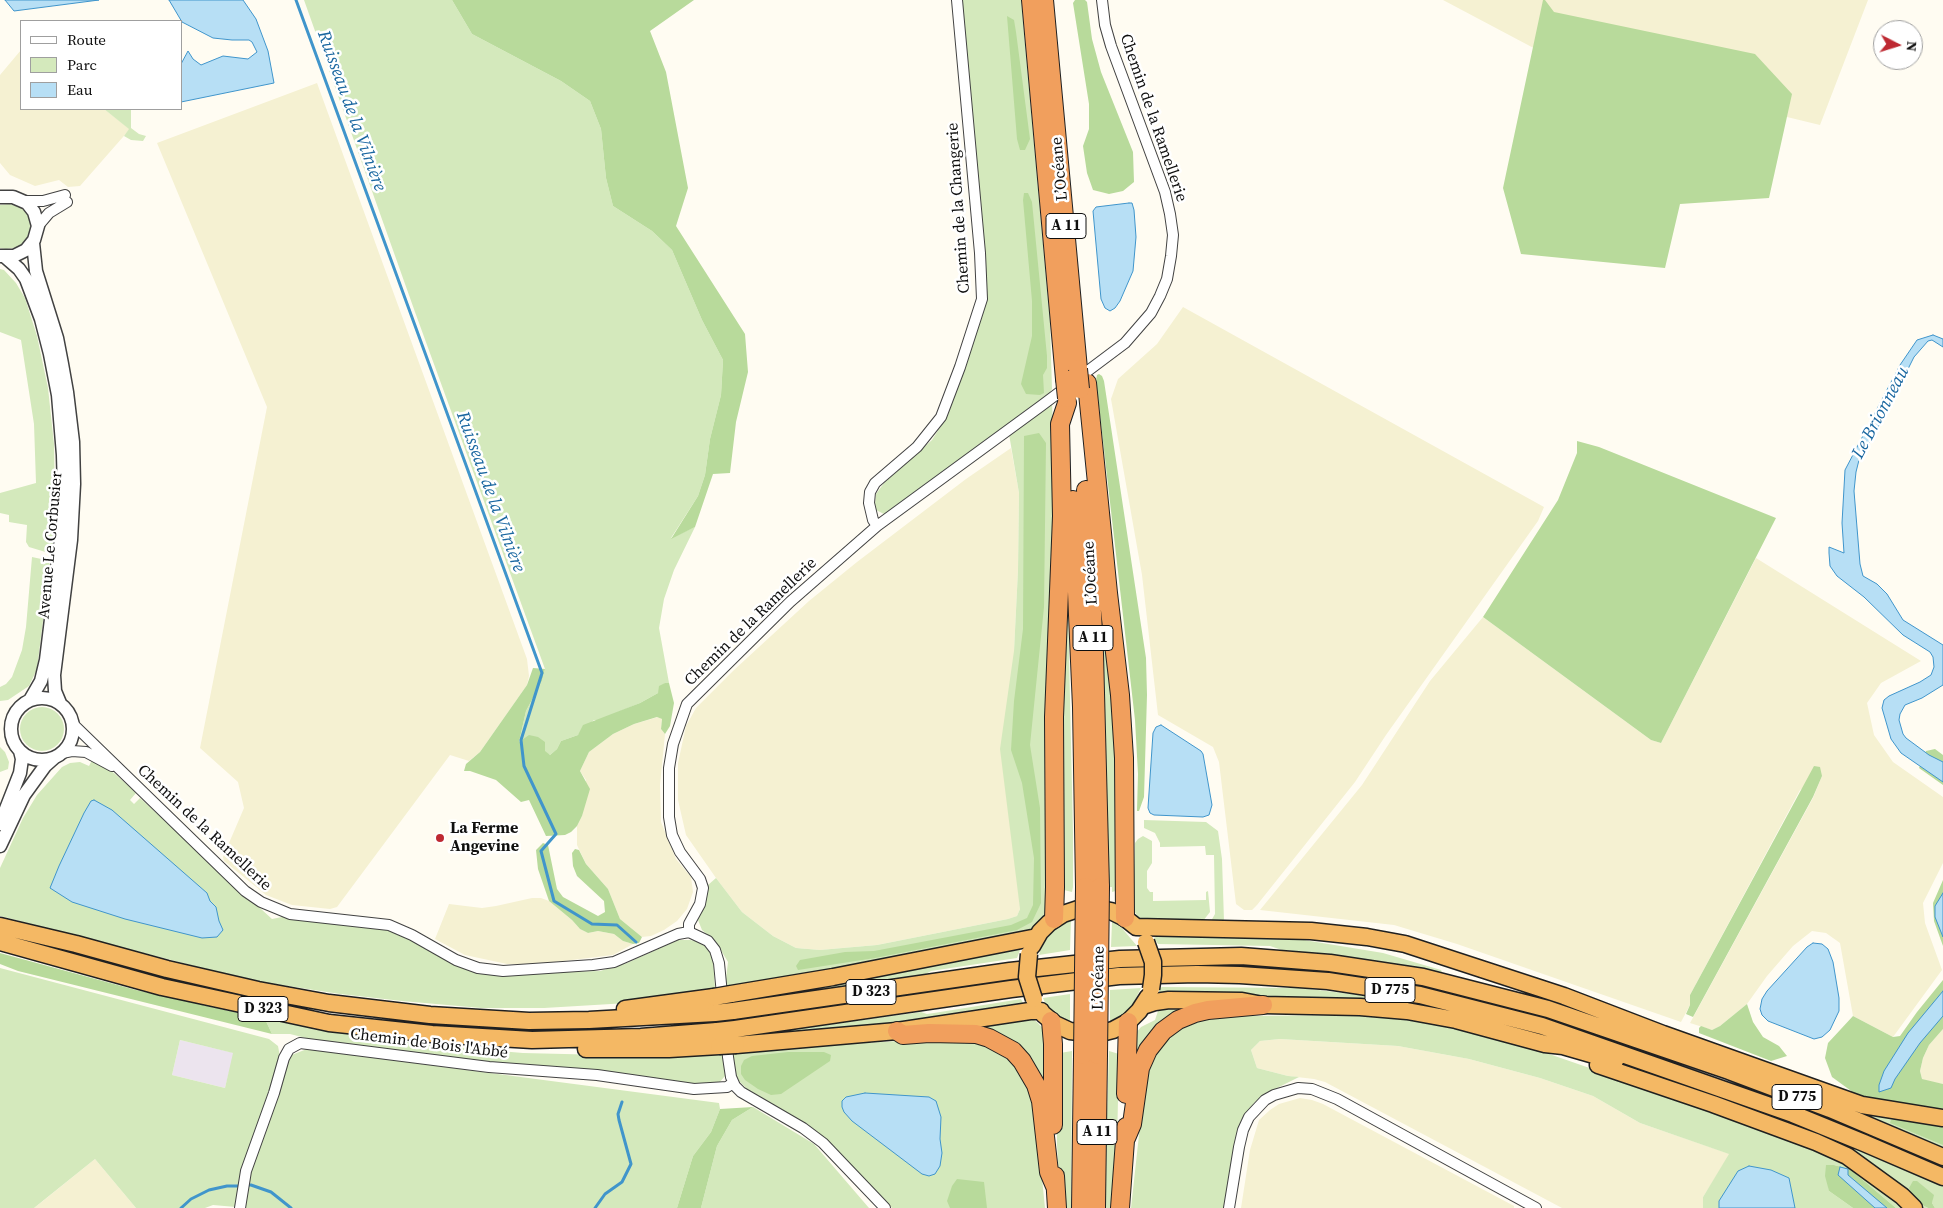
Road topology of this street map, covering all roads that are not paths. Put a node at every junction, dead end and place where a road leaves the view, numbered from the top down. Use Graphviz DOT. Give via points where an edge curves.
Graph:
graph roads {
  1 [pos="957,0"];
  2 [pos="1031,0"];
  3 [pos="1044,0"];
  4 [pos="1102,0"];
  5 [pos="0,186"];
  6 [pos="0,198"];
  7 [pos="18,199"];
  8 [pos="38,226"];
  9 [pos="33,243"];
  10 [pos="2,256"];
  11 [pos="1074,387"];
  12 [pos="878,526"];
  13 [pos="30,700"];
  14 [pos="60,703"];
  15 [pos="73,724"];
  16 [pos="20,750"];
  17 [pos="58,756"];
  18 [pos="121,772"];
  19 [pos="0,824"];
  20 [pos="0,846"];
  21 [pos="1054,920"];
  22 [pos="1130,923"];
  23 [pos="0,926"];
  24 [pos="1284,931"];
  25 [pos="688,932"];
  26 [pos="1037,937"];
  27 [pos="0,942"];
  28 [pos="1063,964"];
  29 [pos="1065,982"];
  30 [pos="714,1005"];
  31 [pos="1263,1005"];
  32 [pos="1143,1006"];
  33 [pos="1548,1009"];
  34 [pos="1042,1010"];
  35 [pos="1128,1022"];
  36 [pos="897,1031"];
  37 [pos="736,1037"];
  38 [pos="1545,1044"];
  39 [pos="1090,1055"];
  40 [pos="1704,1082"];
  41 [pos="733,1083"];
  42 [pos="1943,1118"];
  43 [pos="1126,1138"];
  44 [pos="1943,1157"];
  45 [pos="1943,1177"];
  46 [pos="1055,1186"];
  47 [pos="240,1208"];
  48 [pos="885,1208"];
  49 [pos="1057,1208"];
  50 [pos="1081,1208"];
  51 [pos="1096,1208"];
  52 [pos="1120,1208"];
  53 [pos="1229,1208"];
  54 [pos="1536,1208"];
  55 [pos="1914,1208"];
  1 -- 12 [label="street, Chemin de la Changerie" via="982,299 941,417 917,447 875,483 870,492 869,503"];
  2 -- 11 [label="highway, L’Océane / A 11"];
  3 -- 11 [label="highway, L’Océane / A 11"];
  4 -- 12 [label="street, Chemin de la Ramellerie" via="1111,46 1165,192 1170,214 1171,256 1160,296 1151,313 1125,343"];
  5 -- 7 [label="street"];
  6 -- 7 [label="street"];
  7 -- 8 [label="street" via="34,212"];
  7 -- 8 [label="street" via="43,201 66,198"];
  8 -- 9 [label="street"];
  9 -- 10 [label="street" via="21,254"];
  9 -- 14 [label="street, Avenue Le Corbusier" via="36,271 57,338 68,392 73,442 71,540 54,675"];
  10 -- 13 [label="street, Avenue Le Corbusier" via="24,276 39,311 55,380 63,455 61,538 48,646 42,678"];
  11 -- 21 [label="highway" via="1060,424 1062,516 1054,717"];
  11 -- 22 [label="highway" via="1108,593 1120,695"];
  11 -- 39 [label="highway, L’Océane / A 11, bridge" via="1092,597"];
  12 -- 25 [label="street, Chemin de la Ramellerie" via="790,602 687,704 673,744 669,768 669,817 672,835 680,852 703,888"];
  13 -- 14 [label="street" via="49,698"];
  13 -- 16 [label="street" via="18,708 11,722 12,739"];
  14 -- 15 [label="street"];
  15 -- 17 [label="street" via="72,737"];
  15 -- 18 [label="street"];
  16 -- 17 [label="street" via="41,760"];
  16 -- 19 [label="street" via="20,773"];
  17 -- 18 [label="street" via="86,752"];
  17 -- 20 [label="street" via="45,766 24,795"];
  18 -- 25 [label="street, Chemin de la Ramellerie" via="245,891 261,902 290,914 389,925 478,968 528,970 614,962"];
  21 -- 22 [label="highway" via="1073,910 1089,908 1105,910"];
  21 -- 26 [label="highway"];
  22 -- 24 [label="highway"];
  22 -- 32 [label="highway, bridge" via="1146,942 1152,962 1151,989"];
  23 -- 30 [label="highway, D 323" via="258,990 320,1002 430,1016 529,1021 655,1017"];
  24 -- 33 [label="highway" via="1403,954 1515,990"];
  24 -- 42 [label="highway" via="1367,937 1405,944 1564,996 1862,1105"];
  25 -- 41 [label="street" via="708,941 715,950"];
  26 -- 30 [label="highway, bridge" via="731,994"];
  26 -- 34 [label="highway, bridge" via="1029,954 1027,977"];
  27 -- 37 [label="highway, D 323, bridge" via="162,987 330,1023 532,1040"];
  28 -- 30 [label="highway, D 323, bridge" via="733,1011"];
  28 -- 33 [label="highway, D 775" via="1198,956 1283,958 1423,977"];
  29 -- 37 [label="highway, D 323"];
  29 -- 40 [label="highway, D 775" via="1119,976 1197,974 1282,977 1373,987 1506,1016"];
  31 -- 32 [label="highway" via="1242,1001 1169,1000"];
  31 -- 38 [label="highway" via="1407,1011 1456,1020"];
  31 -- 43 [label="highway" via="1194,1013 1163,1031 1148,1050 1140,1068 1132,1124"];
  32 -- 35 [label="highway"];
  33 -- 44 [label="highway, D 775" via="1729,1071"];
  34 -- 35 [label="highway" via="1070,1031 1092,1034 1113,1030"];
  34 -- 36 [label="highway"];
  34 -- 46 [label="highway" via="1053,1044"];
  35 -- 43 [label="highway"];
  36 -- 37 [label="highway"];
  36 -- 46 [label="highway" via="903,1035 976,1034 1013,1051 1036,1085 1048,1172"];
  38 -- 40 [label="highway" via="1563,1046 1682,1082"];
  38 -- 55 [label="highway" via="1816,1142 1847,1156"];
  39 -- 50 [label="highway, L’Océane / A 11"];
  39 -- 51 [label="highway, L’Océane / A 11"];
  40 -- 45 [label="highway, D 775" via="1855,1139"];
  41 -- 47 [label="street, Chemin de Bois l'Abbé" via="727,1087 694,1089 606,1076 489,1067 300,1043 289,1049 284,1058 246,1171"];
  41 -- 48 [label="street" via="741,1092 804,1128 823,1143"];
  43 -- 52 [label="highway"];
  46 -- 49 [label="highway"];
  53 -- 54 [label="street" via="1239,1147 1250,1117 1265,1100 1298,1088 1312,1089 1337,1099"];
}
